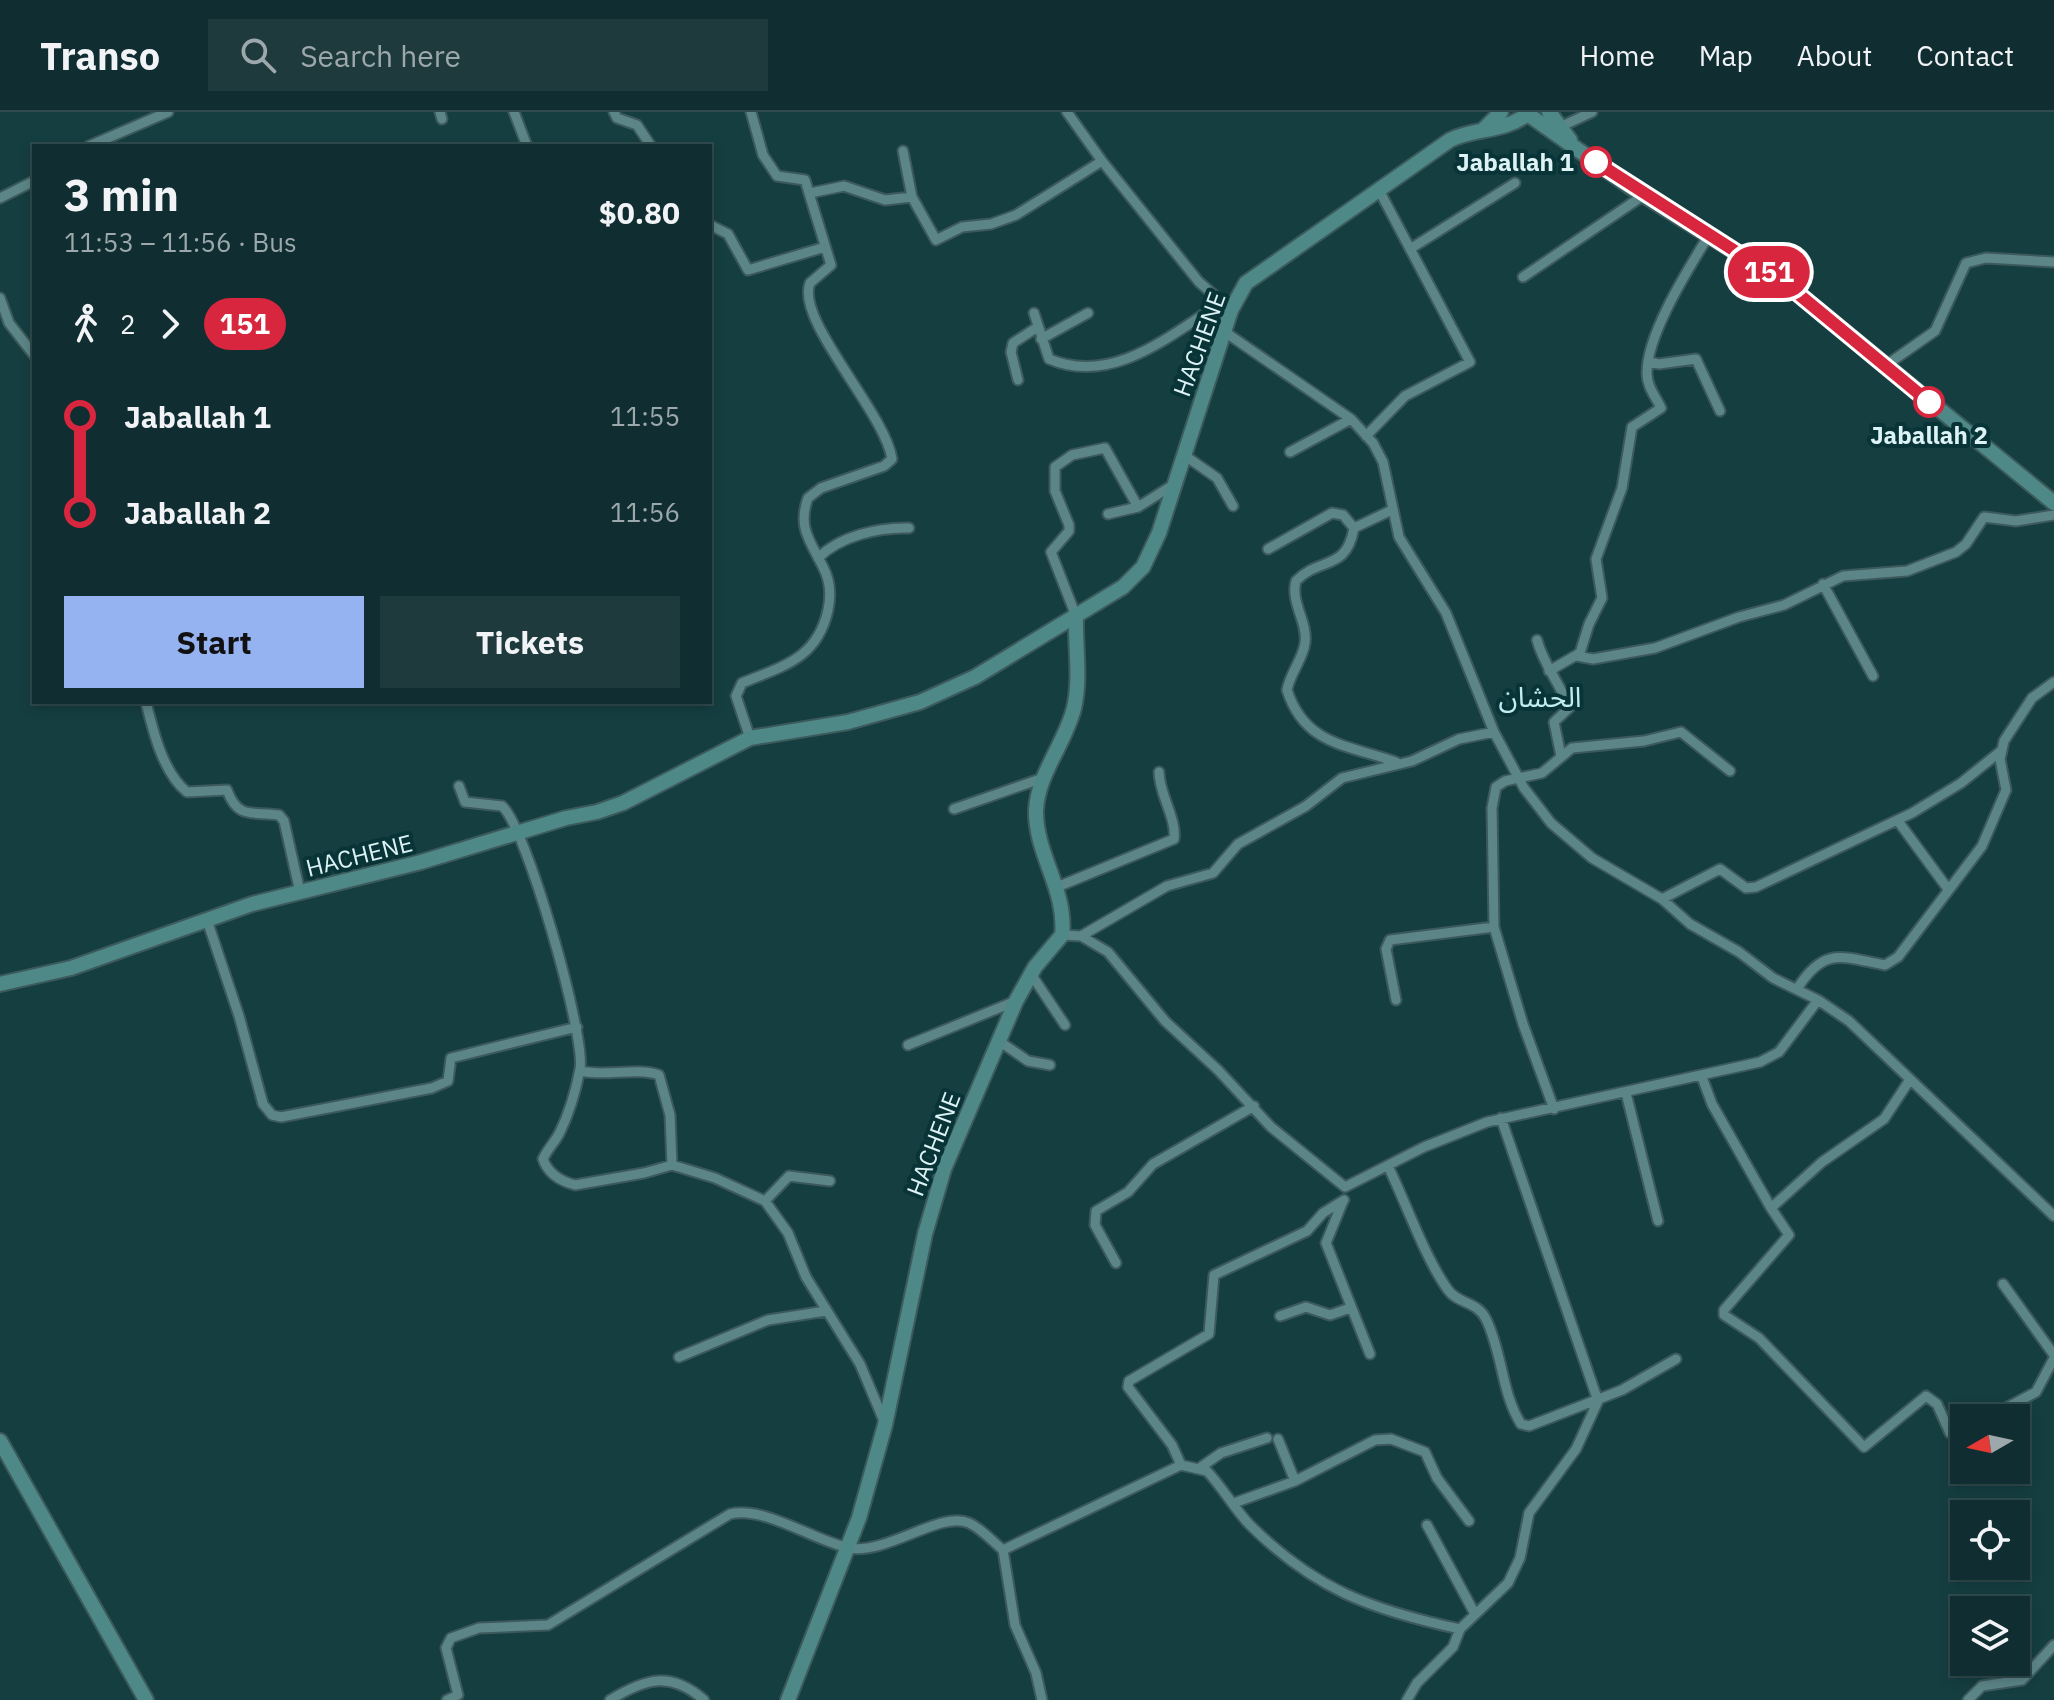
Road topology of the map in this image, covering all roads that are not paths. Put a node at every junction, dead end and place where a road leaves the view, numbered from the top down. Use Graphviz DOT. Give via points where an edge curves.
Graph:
graph roads {
  1 [pos="168,112"];
  2 [pos="514,112"];
  3 [pos="614,112"];
  4 [pos="751,112"];
  5 [pos="1067,112"];
  6 [pos="1501,112"];
  7 [pos="1549,112"];
  8 [pos="1592,112"];
  9 [pos="1527,114"];
  10 [pos="1556,128"];
  11 [pos="1484,129"];
  12 [pos="94,144"];
  13 [pos="526,144"];
  14 [pos="650,144"];
  15 [pos="903,151"];
  16 [pos="1102,161"];
  17 [pos="32,182"];
  18 [pos="1515,183"];
  19 [pos="1380,192"];
  20 [pos="810,193"];
  21 [pos="1644,195"];
  22 [pos="912,197"];
  23 [pos="0,198"];
  24 [pos="712,226"];
  25 [pos="1709,235"];
  26 [pos="825,247"];
  27 [pos="1410,249"];
  28 [pos="2054,262"];
  29 [pos="1523,277"];
  30 [pos="0,298"];
  31 [pos="1226,306"];
  32 [pos="1034,313"];
  33 [pos="1088,313"];
  34 [pos="1036,328"];
  35 [pos="1225,332"];
  36 [pos="1041,339"];
  37 [pos="32,350"];
  38 [pos="1649,362"];
  39 [pos="1885,366"];
  40 [pos="1018,380"];
  41 [pos="1720,411"];
  42 [pos="1351,419"];
  43 [pos="1366,436"];
  44 [pos="1290,452"];
  45 [pos="1184,455"];
  46 [pos="1176,484"];
  47 [pos="2054,503"];
  48 [pos="1233,506"];
  49 [pos="1138,507"];
  50 [pos="1392,510"];
  51 [pos="1108,514"];
  52 [pos="2054,515"];
  53 [pos="909,528"];
  54 [pos="1354,528"];
  55 [pos="1268,549"];
  56 [pos="818,558"];
  57 [pos="1823,584"];
  58 [pos="1076,616"];
  59 [pos="1537,640"];
  60 [pos="1577,656"];
  61 [pos="1549,671"];
  62 [pos="1873,676"];
  63 [pos="2054,682"];
  64 [pos="146,704"];
  65 [pos="1494,732"];
  66 [pos="750,738"];
  67 [pos="2001,751"];
  68 [pos="1561,756"];
  69 [pos="1399,763"];
  70 [pos="1730,771"];
  71 [pos="1159,772"];
  72 [pos="1519,777"];
  73 [pos="1043,778"];
  74 [pos="459,786"];
  75 [pos="954,809"];
  76 [pos="1898,821"];
  77 [pos="521,834"];
  78 [pos="1057,887"];
  79 [pos="1948,889"];
  80 [pos="300,892"];
  81 [pos="1662,899"];
  82 [pos="207,920"];
  83 [pos="1494,927"];
  84 [pos="1062,935"];
  85 [pos="1081,936"];
  86 [pos="1031,974"];
  87 [pos="0,984"];
  88 [pos="1797,989"];
  89 [pos="1396,1000"];
  90 [pos="1818,1000"];
  91 [pos="1016,1001"];
  92 [pos="1065,1025"];
  93 [pos="577,1027"];
  94 [pos="999,1041"];
  95 [pos="908,1045"];
  96 [pos="1050,1065"];
  97 [pos="580,1071"];
  98 [pos="1702,1077"];
  99 [pos="1909,1081"];
  100 [pos="1626,1093"];
  101 [pos="1254,1106"];
  102 [pos="1554,1109"];
  103 [pos="1501,1118"];
  104 [pos="672,1165"];
  105 [pos="1388,1166"];
  106 [pos="830,1181"];
  107 [pos="1345,1187"];
  108 [pos="1344,1200"];
  109 [pos="765,1201"];
  110 [pos="1771,1208"];
  111 [pos="2054,1216"];
  112 [pos="1658,1221"];
  113 [pos="1116,1263"];
  114 [pos="2003,1284"];
  115 [pos="1350,1308"];
  116 [pos="826,1311"];
  117 [pos="1280,1316"];
  118 [pos="1370,1354"];
  119 [pos="679,1357"];
  120 [pos="2054,1357"];
  121 [pos="1676,1359"];
  122 [pos="1598,1401"];
  123 [pos="2013,1404"];
  124 [pos="885,1425"];
  125 [pos="1950,1433"];
  126 [pos="0,1441"];
  127 [pos="1181,1465"];
  128 [pos="1201,1467"];
  129 [pos="1295,1481"];
  130 [pos="1234,1503"];
  131 [pos="1469,1521"];
  132 [pos="1427,1525"];
  133 [pos="850,1548"];
  134 [pos="1003,1550"];
  135 [pos="1475,1614"];
  136 [pos="1460,1629"];
  137 [pos="2054,1645"];
  138 [pos="146,1700"];
  139 [pos="447,1700"];
  140 [pos="610,1700"];
  141 [pos="704,1700"];
  142 [pos="788,1700"];
  143 [pos="1042,1700"];
  144 [pos="1407,1700"];
  145 [pos="1968,1700"];
  1 -- 12 [label="street"];
  2 -- 13 [label="street"];
  3 -- 14 [label="street" via="637,125"];
  4 -- 20 [label="street" via="769,167 777,176 805,180"];
  5 -- 16 [label="street"];
  6 -- 11 [label="street"];
  7 -- 10 [label="street"];
  8 -- 10 [label="street"];
  9 -- 10 [label="street"];
  9 -- 11 [label="street, HACHENE"];
  10 -- 21 [label="street"];
  11 -- 19 [label="street, HACHENE" via="1450,140"];
  15 -- 22 [label="street"];
  16 -- 22 [label="street" via="1016,215 962,227 936,240"];
  16 -- 31 [label="street" via="1199,282"];
  17 -- 23 [label="street"];
  18 -- 27 [label="street"];
  19 -- 27 [label="street"];
  19 -- 31 [label="street, HACHENE" via="1258,272"];
  20 -- 22 [label="street" via="844,186 885,200"];
  20 -- 26 [label="street"];
  21 -- 25 [label="street"];
  21 -- 29 [label="street"];
  24 -- 26 [label="street" via="728,234 748,270"];
  25 -- 38 [label="street" via="1672,297"];
  25 -- 39 [label="street" via="1785,283"];
  26 -- 56 [label="street" via="830,267 810,283 811,307 820,332 864,397 892,459 808,498 804,528"];
  27 -- 43 [label="street" via="1470,362 1405,396"];
  28 -- 39 [label="street" via="1986,258 1966,263 1935,331"];
  30 -- 37 [label="street" via="9,323"];
  31 -- 35 [label="street, HACHENE"];
  31 -- 36 [label="street" via="1124,362 1056,362 1049,359"];
  32 -- 34 [label="street"];
  33 -- 36 [label="street"];
  34 -- 36 [label="street"];
  34 -- 40 [label="street" via="1013,343"];
  35 -- 42 [label="street"];
  35 -- 45 [label="street, HACHENE"];
  38 -- 41 [label="street" via="1696,359"];
  38 -- 60 [label="street" via="1647,377 1661,408 1632,427 1622,488 1596,559 1602,598"];
  39 -- 47 [label="street"];
  42 -- 43 [label="street"];
  42 -- 44 [label="street"];
  43 -- 50 [label="street" via="1383,462"];
  45 -- 46 [label="street, HACHENE"];
  45 -- 48 [label="street" via="1217,478"];
  46 -- 49 [label="street"];
  46 -- 58 [label="street, HACHENE" via="1143,567 1123,587"];
  49 -- 51 [label="street"];
  49 -- 58 [label="street" via="1105,448 1072,455 1055,467 1055,491 1069,531 1051,552"];
  50 -- 54 [label="street"];
  50 -- 65 [label="street" via="1399,537 1446,613"];
  52 -- 57 [label="street" via="2016,521 1984,517 1962,548 1933,562 1896,574 1843,576"];
  53 -- 56 [label="street" via="889,527 845,540"];
  54 -- 55 [label="street" via="1343,515 1332,513"];
  54 -- 69 [label="street" via="1344,555 1296,581 1305,644 1287,690 1303,721 1319,737"];
  56 -- 66 [label="street" via="826,572 830,602 822,633 798,659 737,689"];
  57 -- 60 [label="street" via="1784,605 1670,644 1593,659"];
  57 -- 62 [label="street"];
  58 -- 66 [label="street, HACHENE" via="975,677 920,702 848,722"];
  58 -- 73 [label="street" via="1076,699"];
  59 -- 61 [label="street"];
  60 -- 61 [label="street"];
  61 -- 68 [label="street" via="1569,708 1554,722"];
  63 -- 67 [label="street" via="2032,698"];
  64 -- 80 [label="street" via="177,784 187,792 220,787 240,811 279,815 284,821"];
  65 -- 69 [label="street" via="1459,739"];
  65 -- 72 [label="street"];
  66 -- 77 [label="street, HACHENE" via="623,803"];
  67 -- 76 [label="street"];
  67 -- 79 [label="street" via="2004,797 1982,846"];
  68 -- 70 [label="street" via="1572,748 1683,732"];
  68 -- 72 [label="street" via="1542,773"];
  69 -- 85 [label="street" via="1334,782 1306,806 1238,844 1213,873 1167,886"];
  71 -- 78 [label="street" via="1174,839"];
  72 -- 81 [label="street" via="1537,808 1572,843"];
  72 -- 83 [label="street" via="1500,784 1494,794"];
  73 -- 75 [label="street"];
  73 -- 78 [label="street" via="1037,828"];
  74 -- 77 [label="street" via="465,802 502,806"];
  76 -- 79 [label="street"];
  76 -- 81 [label="street" via="1752,888 1720,869"];
  77 -- 80 [label="street, HACHENE"];
  77 -- 93 [label="street"];
  78 -- 84 [label="street"];
  79 -- 88 [label="street" via="1893,962 1834,959 1811,970"];
  80 -- 82 [label="street, HACHENE"];
  81 -- 88 [label="street" via="1690,924"];
  82 -- 87 [label="street, HACHENE" via="71,968"];
  82 -- 93 [label="street" via="263,1104 272,1115 432,1088 448,1081 451,1058"];
  83 -- 89 [label="street" via="1390,940 1386,949"];
  83 -- 102 [label="street"];
  84 -- 85 [label="street"];
  84 -- 86 [label="street, HACHENE"];
  85 -- 101 [label="street" via="1108,952 1165,1021"];
  86 -- 91 [label="street, HACHENE"];
  86 -- 92 [label="street"];
  88 -- 90 [label="street"];
  90 -- 98 [label="street" via="1779,1052 1747,1067"];
  90 -- 99 [label="street" via="1872,1042"];
  91 -- 94 [label="street, HACHENE"];
  91 -- 95 [label="street"];
  93 -- 97 [label="street"];
  94 -- 96 [label="street" via="1028,1061"];
  94 -- 124 [label="street, HACHENE" via="932,1205"];
  97 -- 104 [label="street" via="659,1075 670,1115"];
  97 -- 104 [label="street" via="569,1112 543,1159 552,1174 575,1185"];
  98 -- 100 [label="street"];
  98 -- 110 [label="street"];
  99 -- 110 [label="street" via="1884,1119 1822,1162"];
  99 -- 111 [label="street"];
  100 -- 102 [label="street"];
  100 -- 112 [label="street"];
  101 -- 107 [label="street" via="1286,1141"];
  101 -- 113 [label="street" via="1153,1164 1128,1192 1096,1211 1095,1225"];
  102 -- 103 [label="street"];
  103 -- 105 [label="street"];
  103 -- 122 [label="street"];
  104 -- 109 [label="street"];
  105 -- 107 [label="street"];
  105 -- 122 [label="street" via="1449,1292 1479,1308 1486,1320 1507,1400 1521,1424 1529,1426"];
  106 -- 109 [label="street" via="789,1176"];
  107 -- 108 [label="street"];
  108 -- 115 [label="street" via="1326,1243"];
  108 -- 127 [label="street" via="1323,1213 1312,1228 1214,1275 1209,1334 1129,1381 1128,1387"];
  109 -- 116 [label="street" via="788,1233"];
  110 -- 125 [label="street" via="1789,1235 1724,1310 1727,1320 1759,1338 1864,1447 1926,1396 1937,1404"];
  114 -- 120 [label="street"];
  115 -- 117 [label="street" via="1330,1315 1306,1307"];
  115 -- 118 [label="street"];
  116 -- 119 [label="street" via="757,1323"];
  116 -- 124 [label="street" via="860,1364"];
  120 -- 123 [label="street" via="2036,1392"];
  121 -- 122 [label="street"];
  122 -- 135 [label="street" via="1576,1449 1529,1513 1520,1558 1508,1583"];
  124 -- 133 [label="street, HACHENE"];
  126 -- 138 [label="street"];
  127 -- 128 [label="street"];
  127 -- 134 [label="street"];
  128 -- 129 [label="street" via="1221,1453 1272,1438"];
  128 -- 130 [label="street"];
  129 -- 130 [label="street"];
  129 -- 131 [label="street" via="1375,1440 1391,1439 1425,1452"];
  130 -- 136 [label="street" via="1248,1523 1341,1595"];
  132 -- 135 [label="street"];
  133 -- 134 [label="street" via="886,1545 960,1520"];
  133 -- 139 [label="street" via="752,1513 730,1514 548,1625 479,1628 451,1638 446,1648 458,1695"];
  133 -- 142 [label="street, HACHENE"];
  134 -- 143 [label="street" via="1015,1625"];
  135 -- 136 [label="street"];
  136 -- 144 [label="street" via="1453,1647"];
  137 -- 145 [label="street" via="2022,1680 1982,1686"];
  140 -- 141 [label="street" via="656,1680 686,1684"];
}
